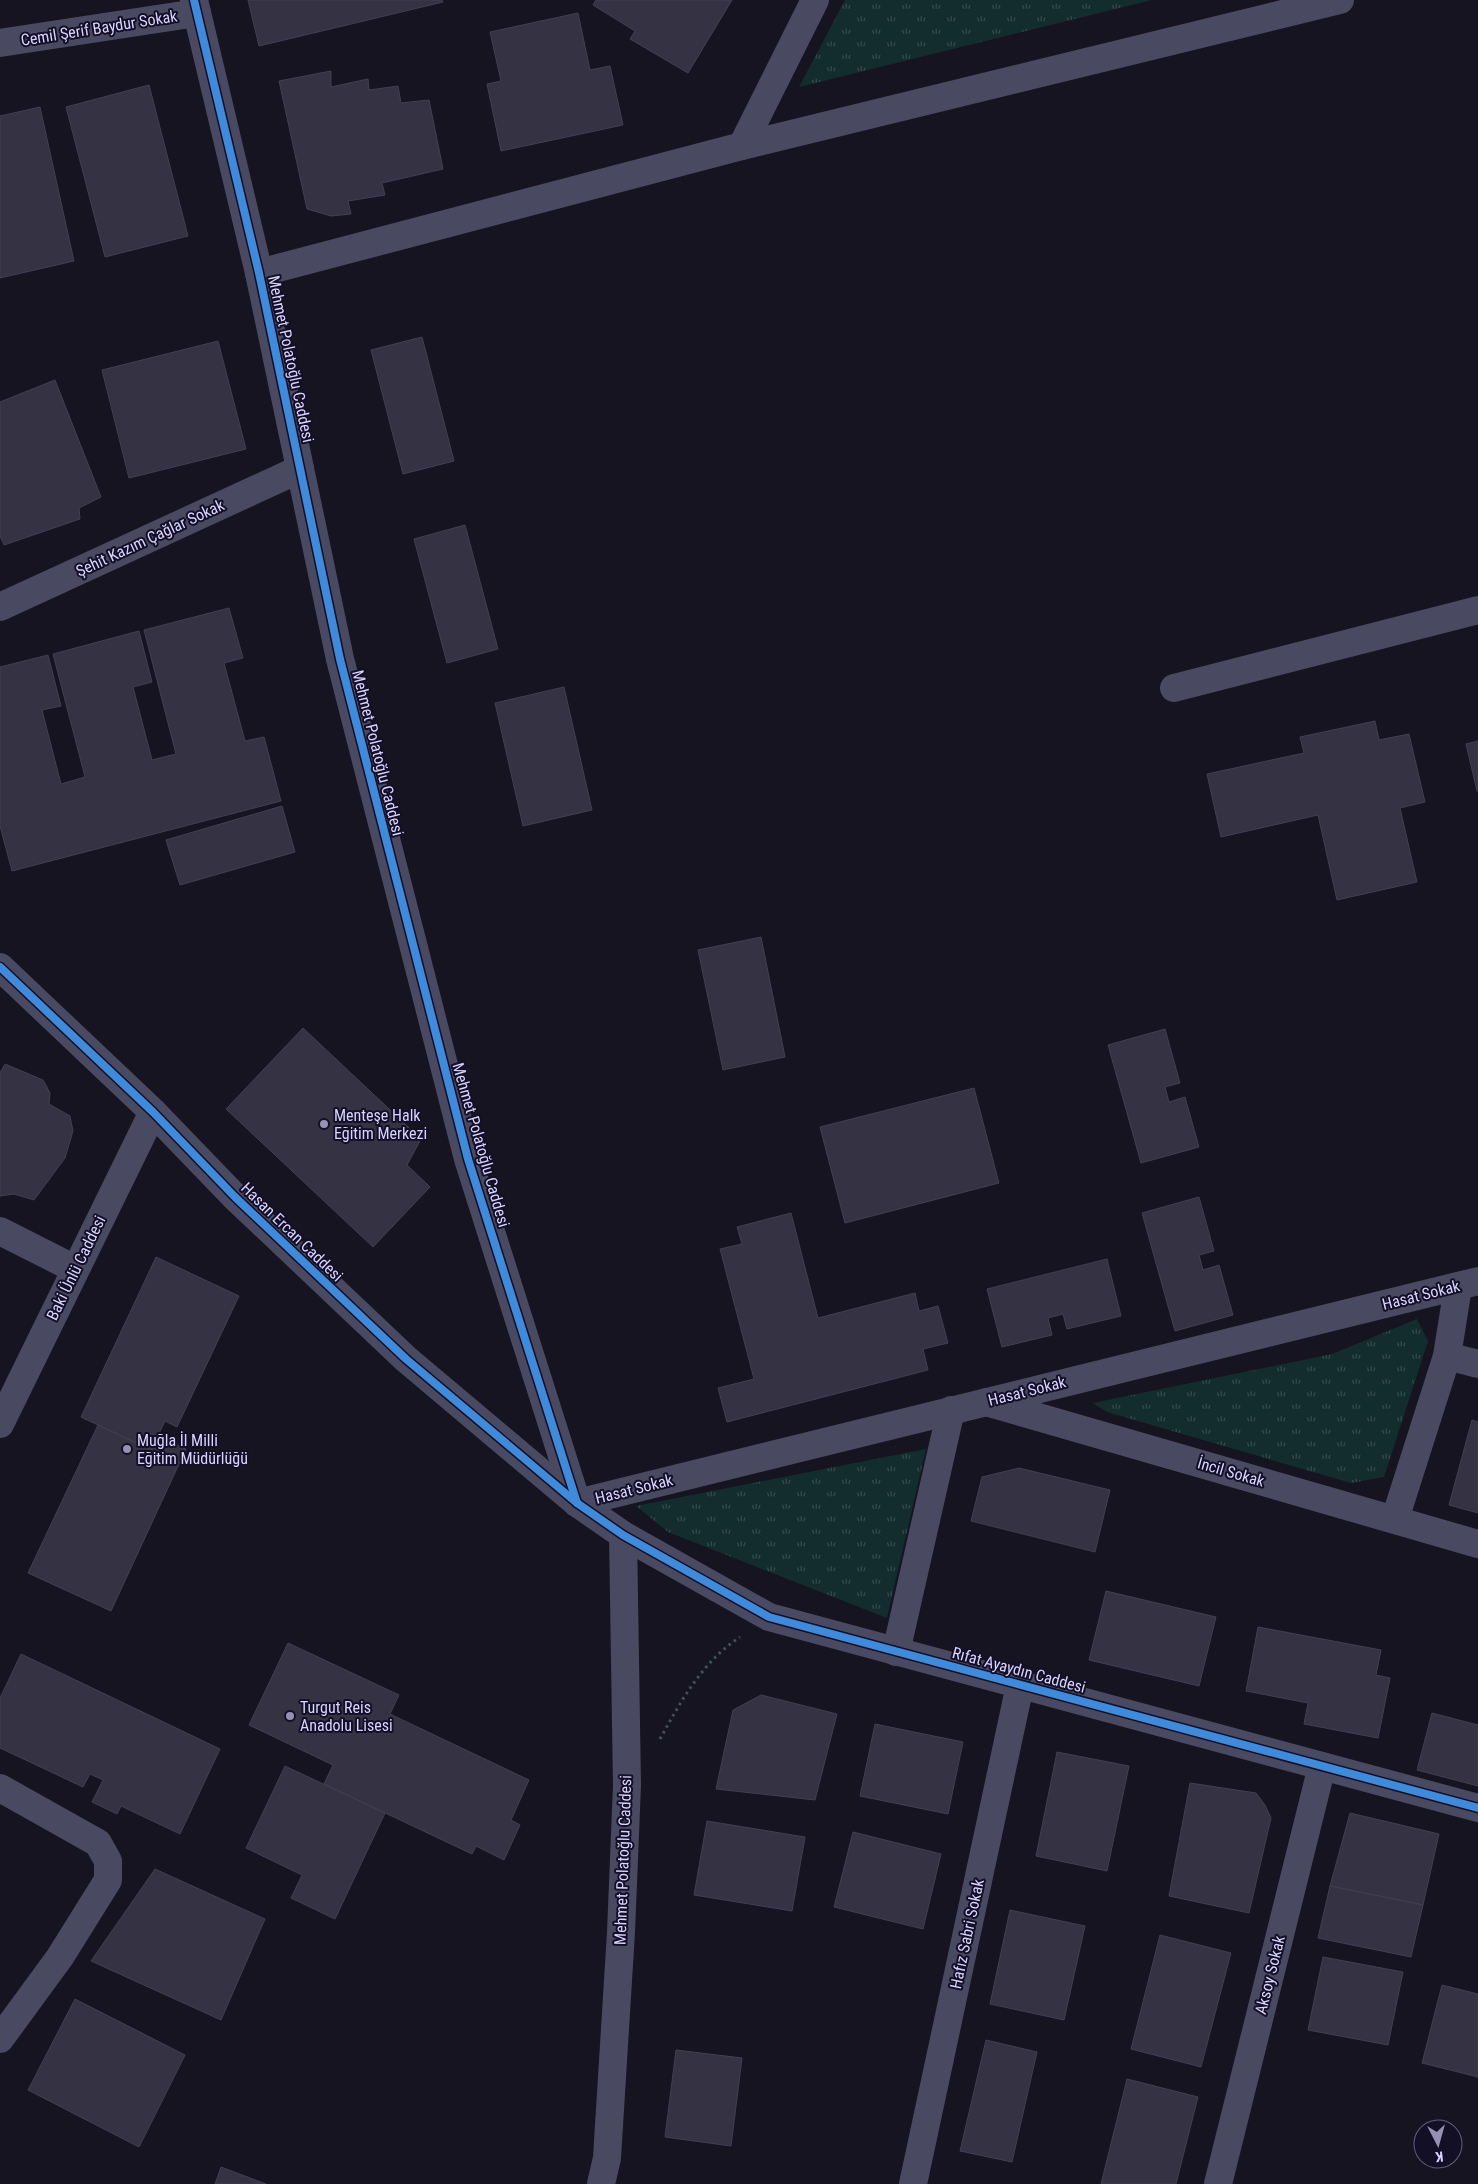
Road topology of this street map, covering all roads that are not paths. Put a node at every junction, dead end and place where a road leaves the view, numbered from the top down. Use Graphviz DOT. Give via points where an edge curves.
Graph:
graph roads {
  1 [pos="815,0"];
  2 [pos="1340,0"];
  3 [pos="196,6"];
  4 [pos="0,43"];
  5 [pos="742,146"];
  6 [pos="259,273"];
  7 [pos="300,469"];
  8 [pos="0,606"];
  9 [pos="1478,610"];
  10 [pos="1174,688"];
  11 [pos="0,967"];
  12 [pos="153,1112"];
  13 [pos="0,1231"];
  14 [pos="75,1268"];
  15 [pos="1468,1284"];
  16 [pos="1447,1356"];
  17 [pos="1478,1364"];
  18 [pos="984,1402"];
  19 [pos="951,1410"];
  20 [pos="0,1424"];
  21 [pos="577,1503"];
  22 [pos="1394,1519"];
  23 [pos="623,1535"];
  24 [pos="1478,1544"];
  25 [pos="896,1652"];
  26 [pos="1020,1684"];
  27 [pos="1322,1766"];
  28 [pos="0,1788"];
  29 [pos="1478,1808"];
  30 [pos="0,2039"];
  31 [pos="601,2184"];
  32 [pos="913,2184"];
  33 [pos="1218,2184"];
  1 -- 5 [label="street"];
  2 -- 5 [label="street"];
  3 -- 4 [label="street, Cemil Şerif Baydur Sokak"];
  3 -- 6 [label="street, Mehmet Polatoğlu Caddesi"];
  5 -- 6 [label="street"];
  6 -- 7 [label="street, Mehmet Polatoğlu Caddesi"];
  7 -- 8 [label="street, Şehit Kazım Çağlar Sokak"];
  7 -- 21 [label="street, Mehmet Polatoğlu Caddesi" via="340,659 468,1159"];
  9 -- 10 [label="street"];
  11 -- 12 [label="street, Hasan Ercan Caddesi"];
  12 -- 14 [label="street, Baki Ünlü Caddesi"];
  12 -- 21 [label="street, Hasan Ercan Caddesi" via="235,1197 406,1359"];
  13 -- 14 [label="street"];
  14 -- 20 [label="street, Baki Ünlü Caddesi"];
  15 -- 16 [label="street"];
  15 -- 18 [label="street, Hasat Sokak"];
  16 -- 17 [label="street"];
  16 -- 22 [label="street"];
  18 -- 19 [label="street, Hasat Sokak"];
  18 -- 22 [label="street, İncil Sokak"];
  19 -- 21 [label="street, Hasat Sokak"];
  19 -- 25 [label="street"];
  21 -- 23 [label="street, Rıfat Ayaydın Caddesi"];
  22 -- 24 [label="street, İncil Sokak"];
  23 -- 25 [label="street, Rıfat Ayaydın Caddesi" via="769,1617"];
  23 -- 31 [label="street, Mehmet Polatoğlu Caddesi" via="626,1767 621,1932 607,2158"];
  25 -- 26 [label="street, Rıfat Ayaydın Caddesi"];
  26 -- 27 [label="street, Rıfat Ayaydın Caddesi"];
  26 -- 32 [label="street, Hafız Sabri Sokak"];
  27 -- 29 [label="street, Rıfat Ayaydın Caddesi"];
  27 -- 33 [label="street, Aksoy Sokak"];
  28 -- 30 [label="street" via="98,1843 108,1861 108,1880 60,1957"];
}
